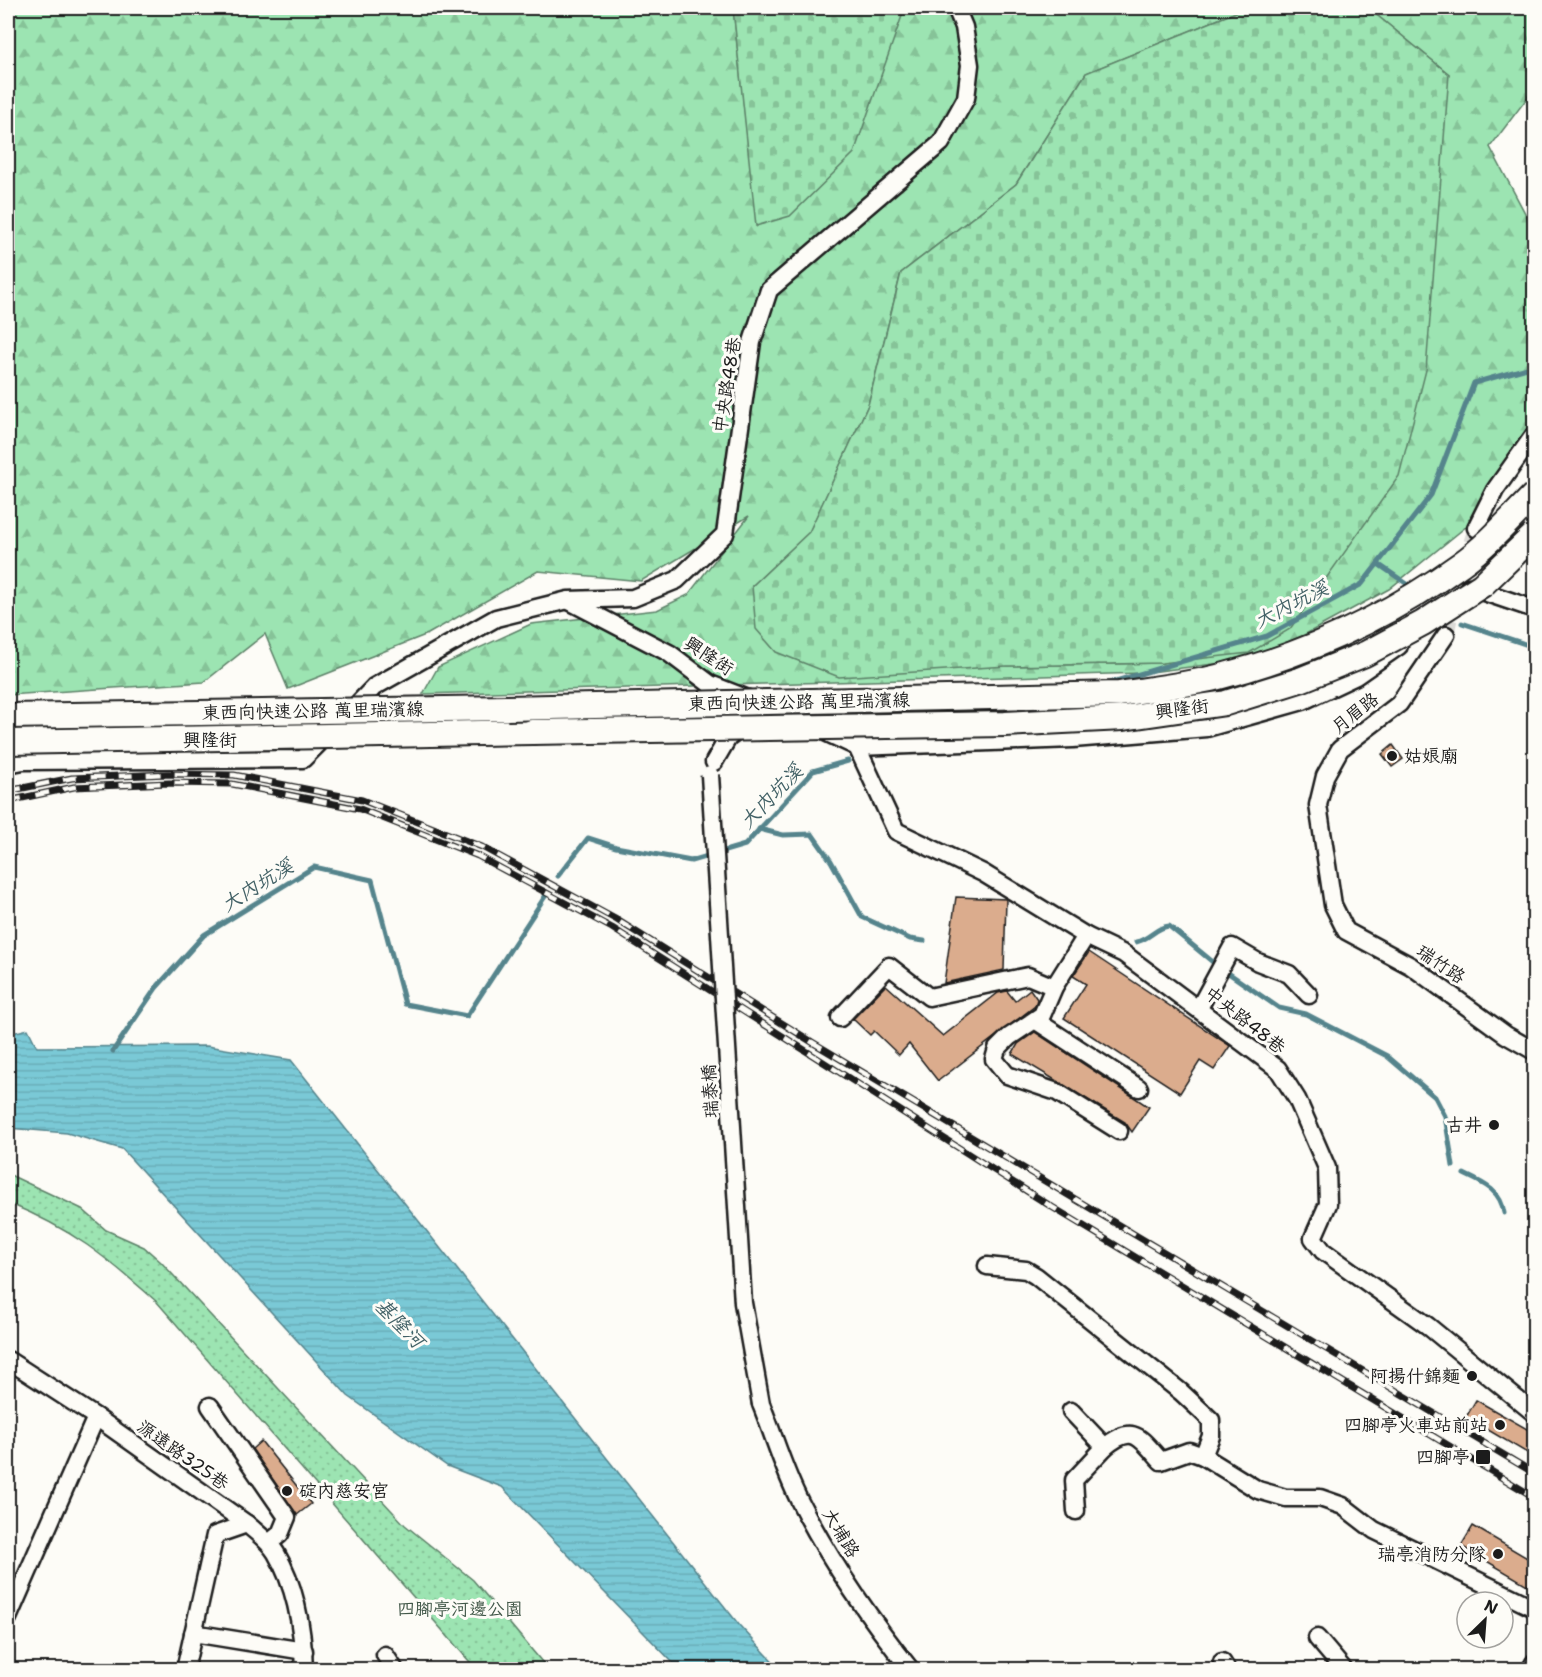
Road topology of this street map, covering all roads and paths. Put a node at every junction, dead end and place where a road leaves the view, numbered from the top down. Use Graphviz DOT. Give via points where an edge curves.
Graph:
graph roads {
  1 [pos="956,8"];
  2 [pos="1534,435"];
  3 [pos="1534,495"];
  4 [pos="1476,528"];
  5 [pos="1534,535"];
  6 [pos="568,600"];
  7 [pos="1534,609"];
  8 [pos="1446,635"];
  9 [pos="710,684"];
  10 [pos="787,714"];
  11 [pos="8,716"];
  12 [pos="8,742"];
  13 [pos="857,747"];
  14 [pos="8,764"];
  15 [pos="712,768"];
  16 [pos="1333,905"];
  17 [pos="1086,936"];
  18 [pos="1054,987"];
  19 [pos="1309,995"];
  20 [pos="1199,1008"];
  21 [pos="840,1018"];
  22 [pos="1035,1020"];
  23 [pos="1534,1051"];
  24 [pos="1139,1088"];
  25 [pos="1119,1131"];
  26 [pos="987,1266"];
  27 [pos="8,1360"];
  28 [pos="761,1404"];
  29 [pos="210,1406"];
  30 [pos="1071,1411"];
  31 [pos="1534,1413"];
  32 [pos="96,1417"];
  33 [pos="1105,1447"];
  34 [pos="1203,1456"];
  35 [pos="1076,1511"];
  36 [pos="247,1524"];
  37 [pos="268,1543"];
  38 [pos="1534,1608"];
  39 [pos="8,1618"];
  40 [pos="193,1633"];
  41 [pos="1317,1638"];
  42 [pos="304,1651"];
  43 [pos="385,1655"];
  44 [pos="1534,1663"];
  45 [pos="185,1670"];
  46 [pos="304,1670"];
  47 [pos="395,1670"];
  48 [pos="911,1670"];
  49 [pos="1344,1670"];
  50 [pos="1530,1670"];
  1 -- 6 [label="street, 中央路48巷" via="963,27 969,76 966,98 941,143 769,290 752,342 725,534 677,580 633,598"];
  2 -- 4 [label="street" via="1495,490"];
  3 -- 11 [label="highway, 東西向快速公路 萬里瑞濱線, bridge" via="1463,563 1407,600 1330,638 1217,677 1119,694"];
  5 -- 12 [label="highway, 東西向快速公路 萬里瑞濱線, bridge" via="1482,585 1365,654 1226,703 1123,718 1005,724"];
  6 -- 9 [label="street, 興隆街" via="669,653"];
  6 -- 14 [label="street, 興隆街" via="496,618 374,687 303,759"];
  7 -- 13 [label="street, 興隆街" via="1470,586 1452,606 1356,676 1314,696 1207,728 1073,739"];
  8 -- 16 [label="street, 月眉路" via="1399,704 1340,749 1325,776 1318,805"];
  9 -- 10 [label="street, 興隆街"];
  9 -- 15 [label="street"];
  10 -- 13 [label="street, 興隆街"];
  10 -- 15 [label="street" via="754,720 728,738"];
  13 -- 17 [label="street, 中央路48巷" via="896,831 983,873"];
  15 -- 28 [label="street, 瑞泰橋, bridge" via="743,1303"];
  16 -- 23 [label="street, 瑞竹路" via="1346,931 1411,966"];
  17 -- 18 [label="street"];
  17 -- 20 [label="street, 中央路48巷" via="1124,954"];
  18 -- 21 [label="street" via="1028,976 929,998 889,966"];
  18 -- 22 [label="street" via="1042,1015"];
  19 -- 20 [label="street" via="1289,974 1258,963 1232,947"];
  20 -- 31 [label="street, 中央路48巷" via="1278,1069 1297,1099 1327,1168 1328,1204 1313,1238 1323,1251 1428,1326"];
  22 -- 24 [label="street"];
  22 -- 25 [label="street" via="1009,1037 997,1049 994,1059 1008,1075 1057,1092"];
  26 -- 34 [label="street" via="1026,1270 1036,1276 1181,1392 1211,1420 1211,1436"];
  27 -- 32 [label="street, 源遠路325巷"];
  28 -- 48 [label="street, 大埔路" via="800,1502 842,1572"];
  29 -- 37 [label="street" via="287,1517 280,1534"];
  30 -- 33 [label="street"];
  32 -- 36 [label="street, 源遠路325巷"];
  32 -- 39 [label="street"];
  33 -- 34 [label="street" via="1129,1433 1136,1435 1161,1461 1189,1451"];
  33 -- 35 [label="street" via="1074,1480"];
  34 -- 38 [label="street" via="1258,1490 1286,1498 1320,1498 1343,1506 1374,1530"];
  36 -- 37 [label="street, 源遠路325巷"];
  36 -- 40 [label="street" via="215,1534"];
  37 -- 42 [label="street, 源遠路325巷" via="277,1554 291,1591"];
  40 -- 42 [label="street"];
  40 -- 45 [label="street"];
  41 -- 49 [label="street"];
  42 -- 46 [label="street, 源遠路325巷"];
  43 -- 47 [label="street"];
  44 -- 50 [label="street"];
}
